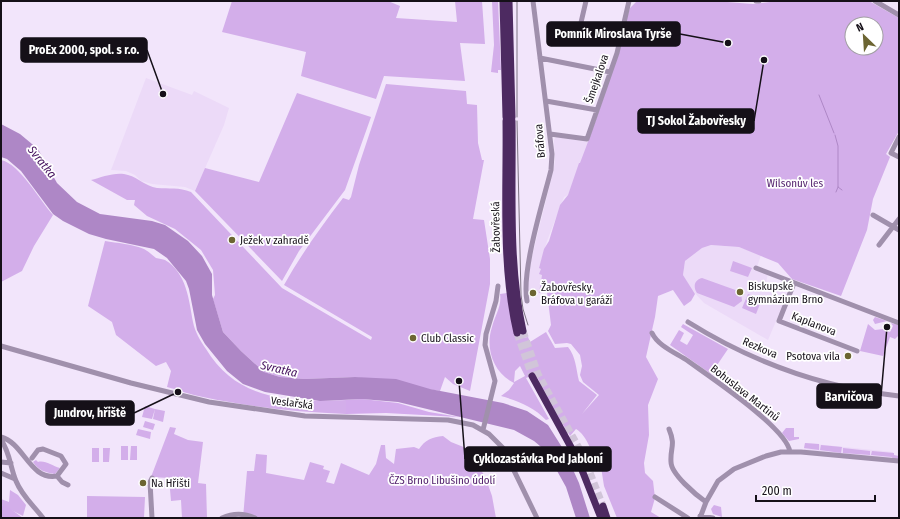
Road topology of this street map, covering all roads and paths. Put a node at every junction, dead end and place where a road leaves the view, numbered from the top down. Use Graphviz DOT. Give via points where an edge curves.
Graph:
graph roads {
  1 [pos="503,1"];
  2 [pos="510,1"];
  3 [pos="532,1"];
  4 [pos="586,1"];
  5 [pos="634,1"];
  6 [pos="875,1"];
  7 [pos="629,3"];
  8 [pos="899,15"];
  9 [pos="579,31"];
  10 [pos="540,58"];
  11 [pos="610,72"];
  12 [pos="546,101"];
  13 [pos="597,110"];
  14 [pos="509,119"];
  15 [pos="550,134"];
  16 [pos="899,137"];
  17 [pos="899,157"];
  18 [pos="873,215"];
  19 [pos="899,219"];
  20 [pos="893,227"];
  21 [pos="899,230"];
  22 [pos="879,245"];
  23 [pos="756,268"];
  24 [pos="794,283"];
  25 [pos="498,286"];
  26 [pos="527,301"];
  27 [pos="688,322"];
  28 [pos="899,323"];
  29 [pos="520,332"];
  30 [pos="652,333"];
  31 [pos="1,346"];
  32 [pos="857,351"];
  33 [pos="532,376"];
  34 [pos="899,396"];
  35 [pos="669,429"];
  36 [pos="483,430"];
  37 [pos="1,437"];
  38 [pos="1,440"];
  39 [pos="790,452"];
  40 [pos="32,458"];
  41 [pos="899,460"];
  42 [pos="1,462"];
  43 [pos="11,463"];
  44 [pos="1,473"];
  45 [pos="57,476"];
  46 [pos="152,478"];
  47 [pos="15,479"];
  48 [pos="68,485"];
  49 [pos="655,497"];
  50 [pos="706,502"];
  51 [pos="603,506"];
  52 [pos="700,517"];
  53 [pos="43,518"];
  54 [pos="152,518"];
  55 [pos="222,518"];
  56 [pos="255,518"];
  57 [pos="537,518"];
  58 [pos="601,518"];
  59 [pos="607,518"];
  60 [pos="688,518"];
  61 [pos="713,518"];
  1 -- 14 [label="highway, Žabovřeská"];
  2 -- 14 [label="highway, Žabovřeská"];
  3 -- 10 [label="street, Bráfova"];
  4 -- 9 [label="street"];
  5 -- 7 [label="street"];
  6 -- 8 [label="street"];
  7 -- 11 [label="street, Šmejkalova"];
  10 -- 11 [label="street"];
  10 -- 12 [label="street, Bráfova"];
  11 -- 13 [label="street, Šmejkalova"];
  12 -- 13 [label="street"];
  12 -- 15 [label="street, Bráfova"];
  13 -- 15 [label="street, Šmejkalova" via="588,139"];
  14 -- 29 [label="highway, Žabovřeská"];
  15 -- 26 [label="street, Bráfova" via="551,170 528,269"];
  16 -- 17 [label="street" via="891,152"];
  18 -- 20 [label="street"];
  19 -- 20 [label="street"];
  20 -- 21 [label="street"];
  20 -- 22 [label="street"];
  23 -- 24 [label="street"];
  24 -- 28 [label="street"];
  24 -- 32 [label="street, Kaplanova" via="780,321"];
  25 -- 36 [label="street" via="486,334 485,345 494,376 492,398"];
  27 -- 34 [label="street, Rezkova" via="730,346 786,370 850,388"];
  30 -- 39 [label="street, Bohuslava Martinů" via="656,340 765,419 789,444"];
  31 -- 36 [label="street, Veslařská" via="209,402 305,416 448,420 473,425"];
  33 -- 58 [label="highway" via="578,460"];
  35 -- 50 [label="street" via="674,440 670,460 673,469"];
  36 -- 57 [label="street, Veslařská" via="500,443 506,452"];
  37 -- 45 [label="street" via="11,442 36,471"];
  38 -- 43 [label="street"];
  39 -- 41 [label="street"];
  39 -- 50 [label="street" via="766,456 734,469 718,481"];
  40 -- 45 [label="street" via="41,449 61,456 66,464"];
  42 -- 43 [label="street"];
  43 -- 47 [label="street"];
  44 -- 47 [label="street"];
  45 -- 48 [label="street"];
  46 -- 54 [label="street"];
  47 -- 53 [label="street" via="28,502"];
  49 -- 60 [label="street"];
  50 -- 52 [label="street"];
  51 -- 59 [label="highway"];
  52 -- 61 [label="street"];
  55 -- 56 [label="street" via="237,514"];
}
